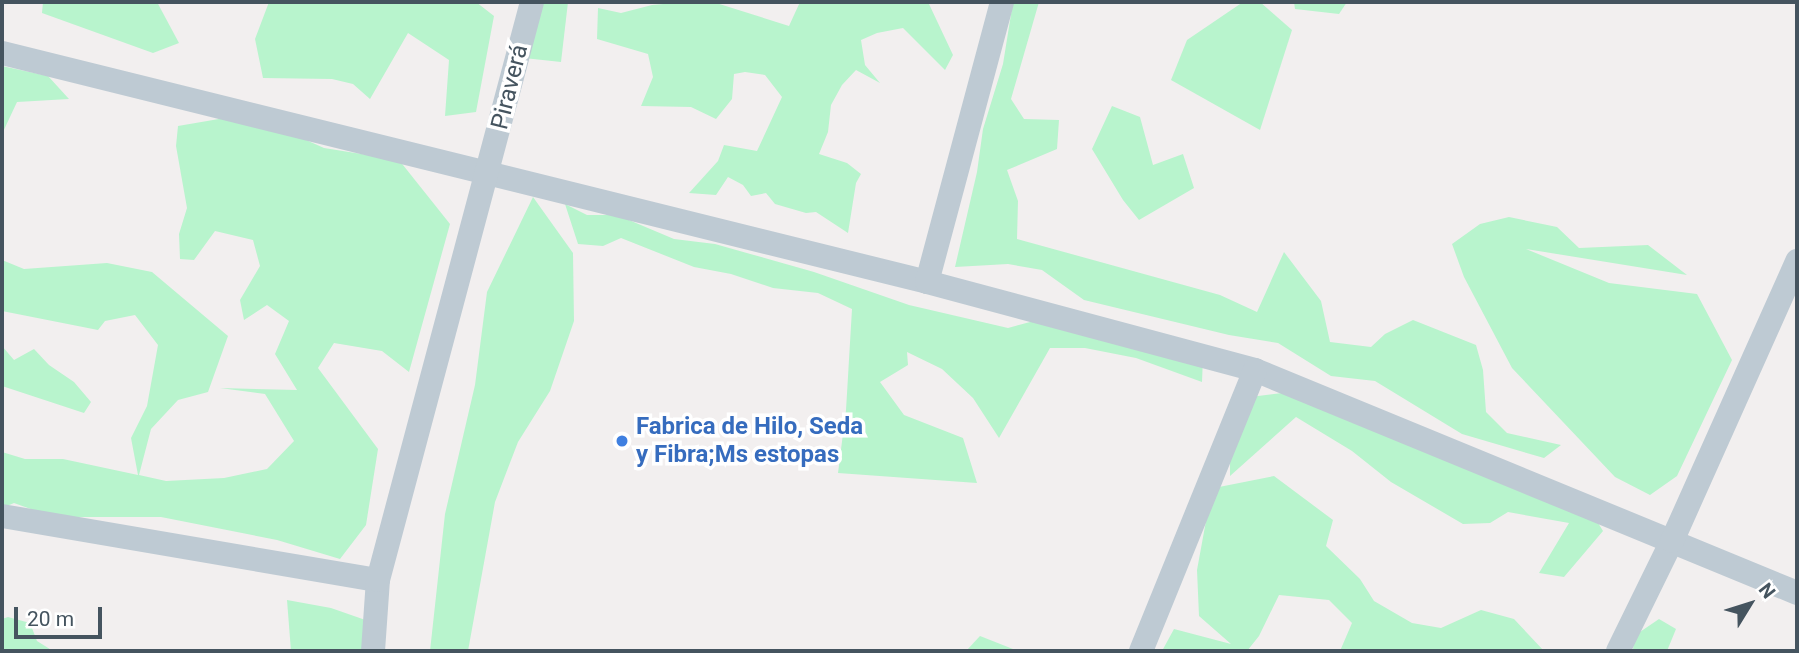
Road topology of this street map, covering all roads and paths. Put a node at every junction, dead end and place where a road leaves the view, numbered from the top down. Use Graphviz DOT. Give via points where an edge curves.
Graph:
graph roads {
  1 [pos="532,2"];
  2 [pos="1002,2"];
  3 [pos="2,53"];
  4 [pos="489,171"];
  5 [pos="1797,261"];
  6 [pos="927,282"];
  7 [pos="1255,370"];
  8 [pos="2,516"];
  9 [pos="1672,541"];
  10 [pos="378,580"];
  11 [pos="1797,593"];
  12 [pos="373,651"];
  13 [pos="1141,651"];
  14 [pos="1619,651"];
  1 -- 4 [label="street, Piraverá"];
  2 -- 6 [label="street"];
  3 -- 4 [label="street"];
  4 -- 6 [label="street"];
  4 -- 10 [label="street, Piraverá"];
  5 -- 9 [label="street"];
  6 -- 7 [label="street"];
  7 -- 9 [label="street"];
  7 -- 13 [label="street"];
  8 -- 10 [label="street"];
  9 -- 11 [label="street"];
  9 -- 14 [label="street"];
  10 -- 12 [label="street, Piraverá"];
}
